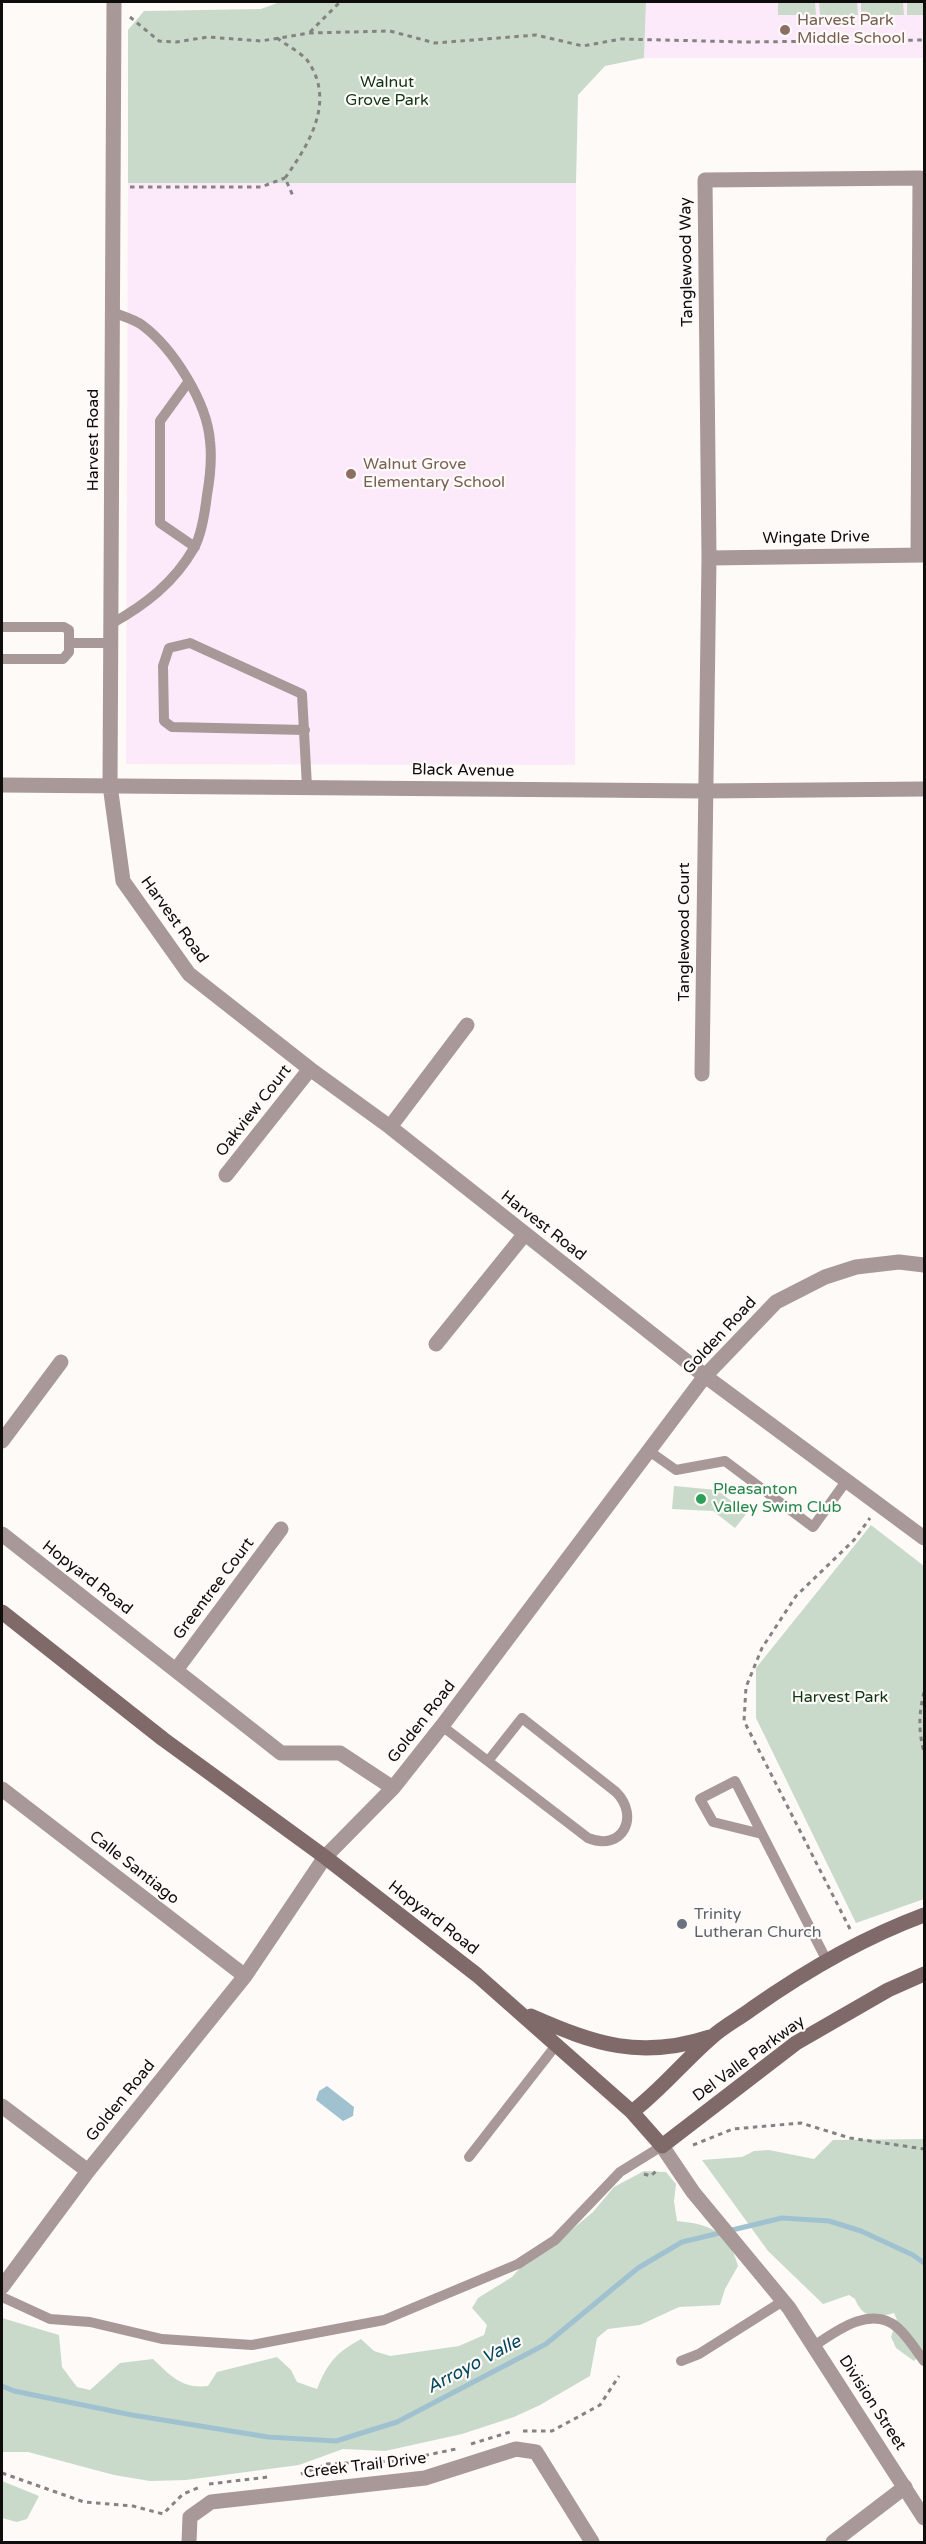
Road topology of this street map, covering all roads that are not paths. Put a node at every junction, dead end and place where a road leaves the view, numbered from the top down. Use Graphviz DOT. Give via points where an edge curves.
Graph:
graph roads {
  1 [pos="114,2"];
  2 [pos="112,312"];
  3 [pos="189,381"];
  4 [pos="195,547"];
  5 [pos="921,555"];
  6 [pos="709,558"];
  7 [pos="111,624"];
  8 [pos="2,627"];
  9 [pos="69,643"];
  10 [pos="111,643"];
  11 [pos="2,659"];
  12 [pos="305,730"];
  13 [pos="2,785"];
  14 [pos="110,785"];
  15 [pos="307,787"];
  16 [pos="924,789"];
  17 [pos="705,791"];
  18 [pos="467,1025"];
  19 [pos="310,1069"];
  20 [pos="702,1074"];
  21 [pos="390,1127"];
  22 [pos="226,1175"];
  23 [pos="524,1235"];
  24 [pos="924,1265"];
  25 [pos="436,1344"];
  26 [pos="61,1362"];
  27 [pos="705,1376"];
  28 [pos="2,1441"];
  29 [pos="649,1451"];
  30 [pos="847,1480"];
  31 [pos="281,1529"];
  32 [pos="2,1534"];
  33 [pos="924,1538"];
  34 [pos="2,1612"];
  35 [pos="176,1670"];
  36 [pos="442,1726"];
  37 [pos="488,1761"];
  38 [pos="393,1788"];
  39 [pos="2,1789"];
  40 [pos="762,1834"];
  41 [pos="325,1857"];
  42 [pos="924,1915"];
  43 [pos="826,1959"];
  44 [pos="924,1974"];
  45 [pos="245,1976"];
  46 [pos="518,2010"];
  47 [pos="712,2036"];
  48 [pos="557,2044"];
  49 [pos="2,2106"];
  50 [pos="632,2112"];
  51 [pos="662,2146"];
  52 [pos="469,2157"];
  53 [pos="88,2171"];
  54 [pos="2,2286"];
  55 [pos="2,2297"];
  56 [pos="786,2304"];
  57 [pos="814,2346"];
  58 [pos="681,2361"];
  59 [pos="924,2361"];
  60 [pos="905,2487"];
  61 [pos="924,2518"];
  62 [pos="189,2542"];
  63 [pos="592,2542"];
  64 [pos="833,2542"];
  1 -- 2 [label="street, Harvest Road"];
  2 -- 3 [label="lane" via="140,324 160,341"];
  2 -- 7 [label="street, Harvest Road"];
  3 -- 4 [label="lane" via="210,439 205,512"];
  3 -- 4 [label="lane" via="160,421 160,523"];
  4 -- 7 [label="lane" via="174,577 143,606"];
  5 -- 6 [label="street, Wingate Drive"];
  5 -- 6 [label="street, Tanglewood Way" via="920,178 705,180"];
  6 -- 17 [label="street, Tanglewood Way"];
  7 -- 10 [label="street, Harvest Road"];
  8 -- 9 [label="lane" via="64,627 69,630"];
  9 -- 10 [label="lane"];
  9 -- 11 [label="lane" via="69,652 63,659"];
  10 -- 14 [label="street, Harvest Road"];
  12 -- 12 [label="lane" via="302,694 190,643 169,648 163,666 164,721 172,727"];
  12 -- 15 [label="lane"];
  13 -- 14 [label="street, Black Avenue"];
  14 -- 15 [label="street, Black Avenue"];
  14 -- 19 [label="street, Harvest Road" via="123,881 189,974"];
  15 -- 17 [label="street, Black Avenue"];
  16 -- 17 [label="street, Black Avenue"];
  17 -- 20 [label="street, Tanglewood Court"];
  18 -- 21 [label="street"];
  19 -- 21 [label="street, Harvest Road"];
  19 -- 22 [label="street, Oakview Court"];
  21 -- 23 [label="street, Harvest Road"];
  23 -- 25 [label="street"];
  23 -- 27 [label="street, Harvest Road"];
  24 -- 27 [label="street, Golden Road" via="899,1262 856,1267 825,1277 776,1302"];
  26 -- 28 [label="street"];
  27 -- 29 [label="street, Golden Road"];
  27 -- 30 [label="street, Harvest Road"];
  29 -- 30 [label="lane" via="676,1470 724,1461 813,1527"];
  29 -- 36 [label="street, Golden Road"];
  30 -- 33 [label="street, Harvest Road"];
  31 -- 35 [label="street, Greentree Court"];
  32 -- 35 [label="street, Hopyard Road"];
  34 -- 41 [label="main road, Hopyard Road" via="163,1739"];
  35 -- 38 [label="street, Hopyard Road" via="282,1753 340,1753"];
  36 -- 37 [label="lane"];
  36 -- 38 [label="street, Golden Road"];
  37 -- 37 [label="lane" via="588,1838 612,1841 627,1823 624,1800 522,1718"];
  38 -- 41 [label="street, Golden Road"];
  39 -- 45 [label="street, Calle Santiago"];
  40 -- 40 [label="lane" via="735,1781 700,1799 713,1822"];
  40 -- 43 [label="lane"];
  41 -- 45 [label="street, Golden Road"];
  41 -- 46 [label="main road, Hopyard Road"];
  42 -- 43 [label="main road, Del Valle Parkway"];
  43 -- 47 [label="main road, Del Valle Parkway"];
  44 -- 51 [label="main road, Del Valle Parkway" via="796,2043"];
  45 -- 53 [label="street, Golden Road"];
  46 -- 47 [label="main road" via="569,2032 613,2045 650,2049 684,2045"];
  46 -- 48 [label="main road, Hopyard Road"];
  47 -- 50 [label="main road, Del Valle Parkway"];
  48 -- 50 [label="main road, Hopyard Road"];
  48 -- 52 [label="lane"];
  49 -- 53 [label="street"];
  50 -- 51 [label="main road, Hopyard Road"];
  51 -- 55 [label="lane" via="620,2172 555,2240 518,2264 384,2320 252,2345 162,2340 90,2322 50,2319"];
  51 -- 56 [label="street, Hopyard Road" via="693,2192"];
  53 -- 54 [label="street, Golden Road"];
  56 -- 57 [label="street, Division Street"];
  56 -- 58 [label="lane"];
  57 -- 59 [label="lane" via="846,2325 873,2318 896,2326"];
  57 -- 60 [label="street, Division Street"];
  60 -- 61 [label="street, Division Street"];
  60 -- 64 [label="street"];
  62 -- 63 [label="street, Creek Trail Drive" via="190,2517 211,2502 426,2478 516,2449 536,2452"];
}
